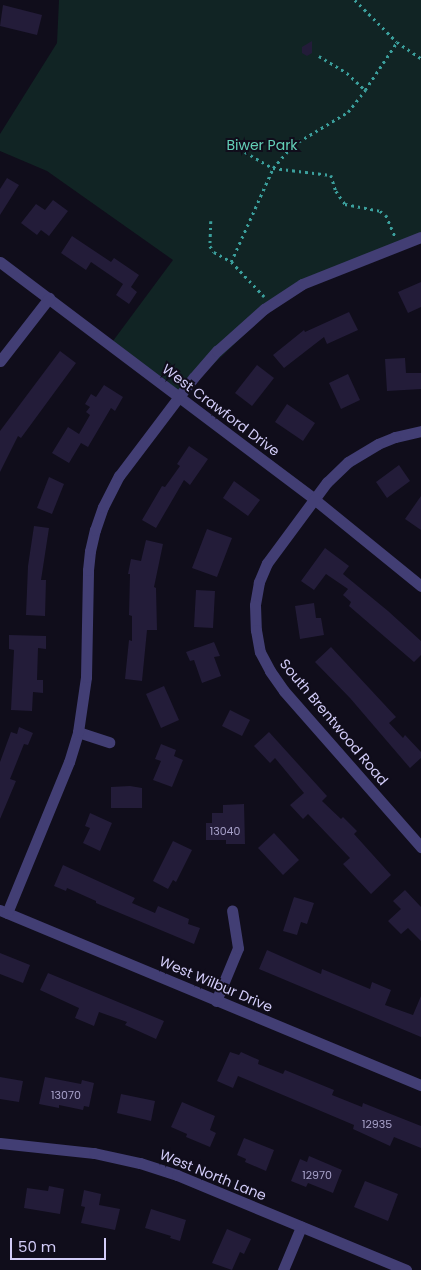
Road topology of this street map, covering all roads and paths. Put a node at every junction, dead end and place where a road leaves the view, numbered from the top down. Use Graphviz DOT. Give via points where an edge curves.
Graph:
graph roads {
  1 [pos="355,0"];
  2 [pos="397,42"];
  3 [pos="320,56"];
  4 [pos="421,58"];
  5 [pos="365,90"];
  6 [pos="244,152"];
  7 [pos="273,168"];
  8 [pos="211,221"];
  9 [pos="421,237"];
  10 [pos="399,246"];
  11 [pos="0,262"];
  12 [pos="231,262"];
  13 [pos="48,298"];
  14 [pos="271,304"];
  15 [pos="0,361"];
  16 [pos="179,397"];
  17 [pos="421,431"];
  18 [pos="314,499"];
  19 [pos="421,586"];
  20 [pos="78,732"];
  21 [pos="109,742"];
  22 [pos="421,847"];
  23 [pos="232,910"];
  24 [pos="3,912"];
  25 [pos="216,1001"];
  26 [pos="421,1085"];
  27 [pos="0,1143"];
  28 [pos="301,1227"];
  29 [pos="284,1270"];
  30 [pos="406,1270"];
  1 -- 2 [label="path"];
  2 -- 4 [label="path"];
  2 -- 5 [label="path"];
  3 -- 5 [label="path" via="347,73"];
  5 -- 7 [label="path" via="348,112 293,145"];
  6 -- 7 [label="path"];
  7 -- 10 [label="path" via="331,174 336,191 345,204 386,215"];
  7 -- 12 [label="path"];
  8 -- 12 [label="path" via="210,246"];
  9 -- 10 [label="street"];
  10 -- 14 [label="street" via="302,284"];
  11 -- 13 [label="street, West Crawford Drive"];
  12 -- 14 [label="path"];
  13 -- 15 [label="street"];
  13 -- 16 [label="street, West Crawford Drive"];
  14 -- 16 [label="street" via="217,351"];
  16 -- 18 [label="street, West Crawford Drive"];
  16 -- 20 [label="street" via="119,476 95,530 88,570 87,662"];
  17 -- 18 [label="street, South Brentwood Road" via="395,437 348,462"];
  18 -- 19 [label="street, West Crawford Drive"];
  18 -- 22 [label="street, South Brentwood Road" via="276,547 262,573 255,605 260,652 284,691"];
  20 -- 21 [label="street"];
  20 -- 24 [label="street" via="69,762"];
  23 -- 25 [label="street" via="238,948"];
  24 -- 25 [label="street, West Wilbur Drive"];
  25 -- 26 [label="street, West Wilbur Drive"];
  27 -- 28 [label="street, West North Lane" via="94,1153 140,1163 177,1175"];
  28 -- 29 [label="street"];
  28 -- 30 [label="street, West North Lane"];
}
